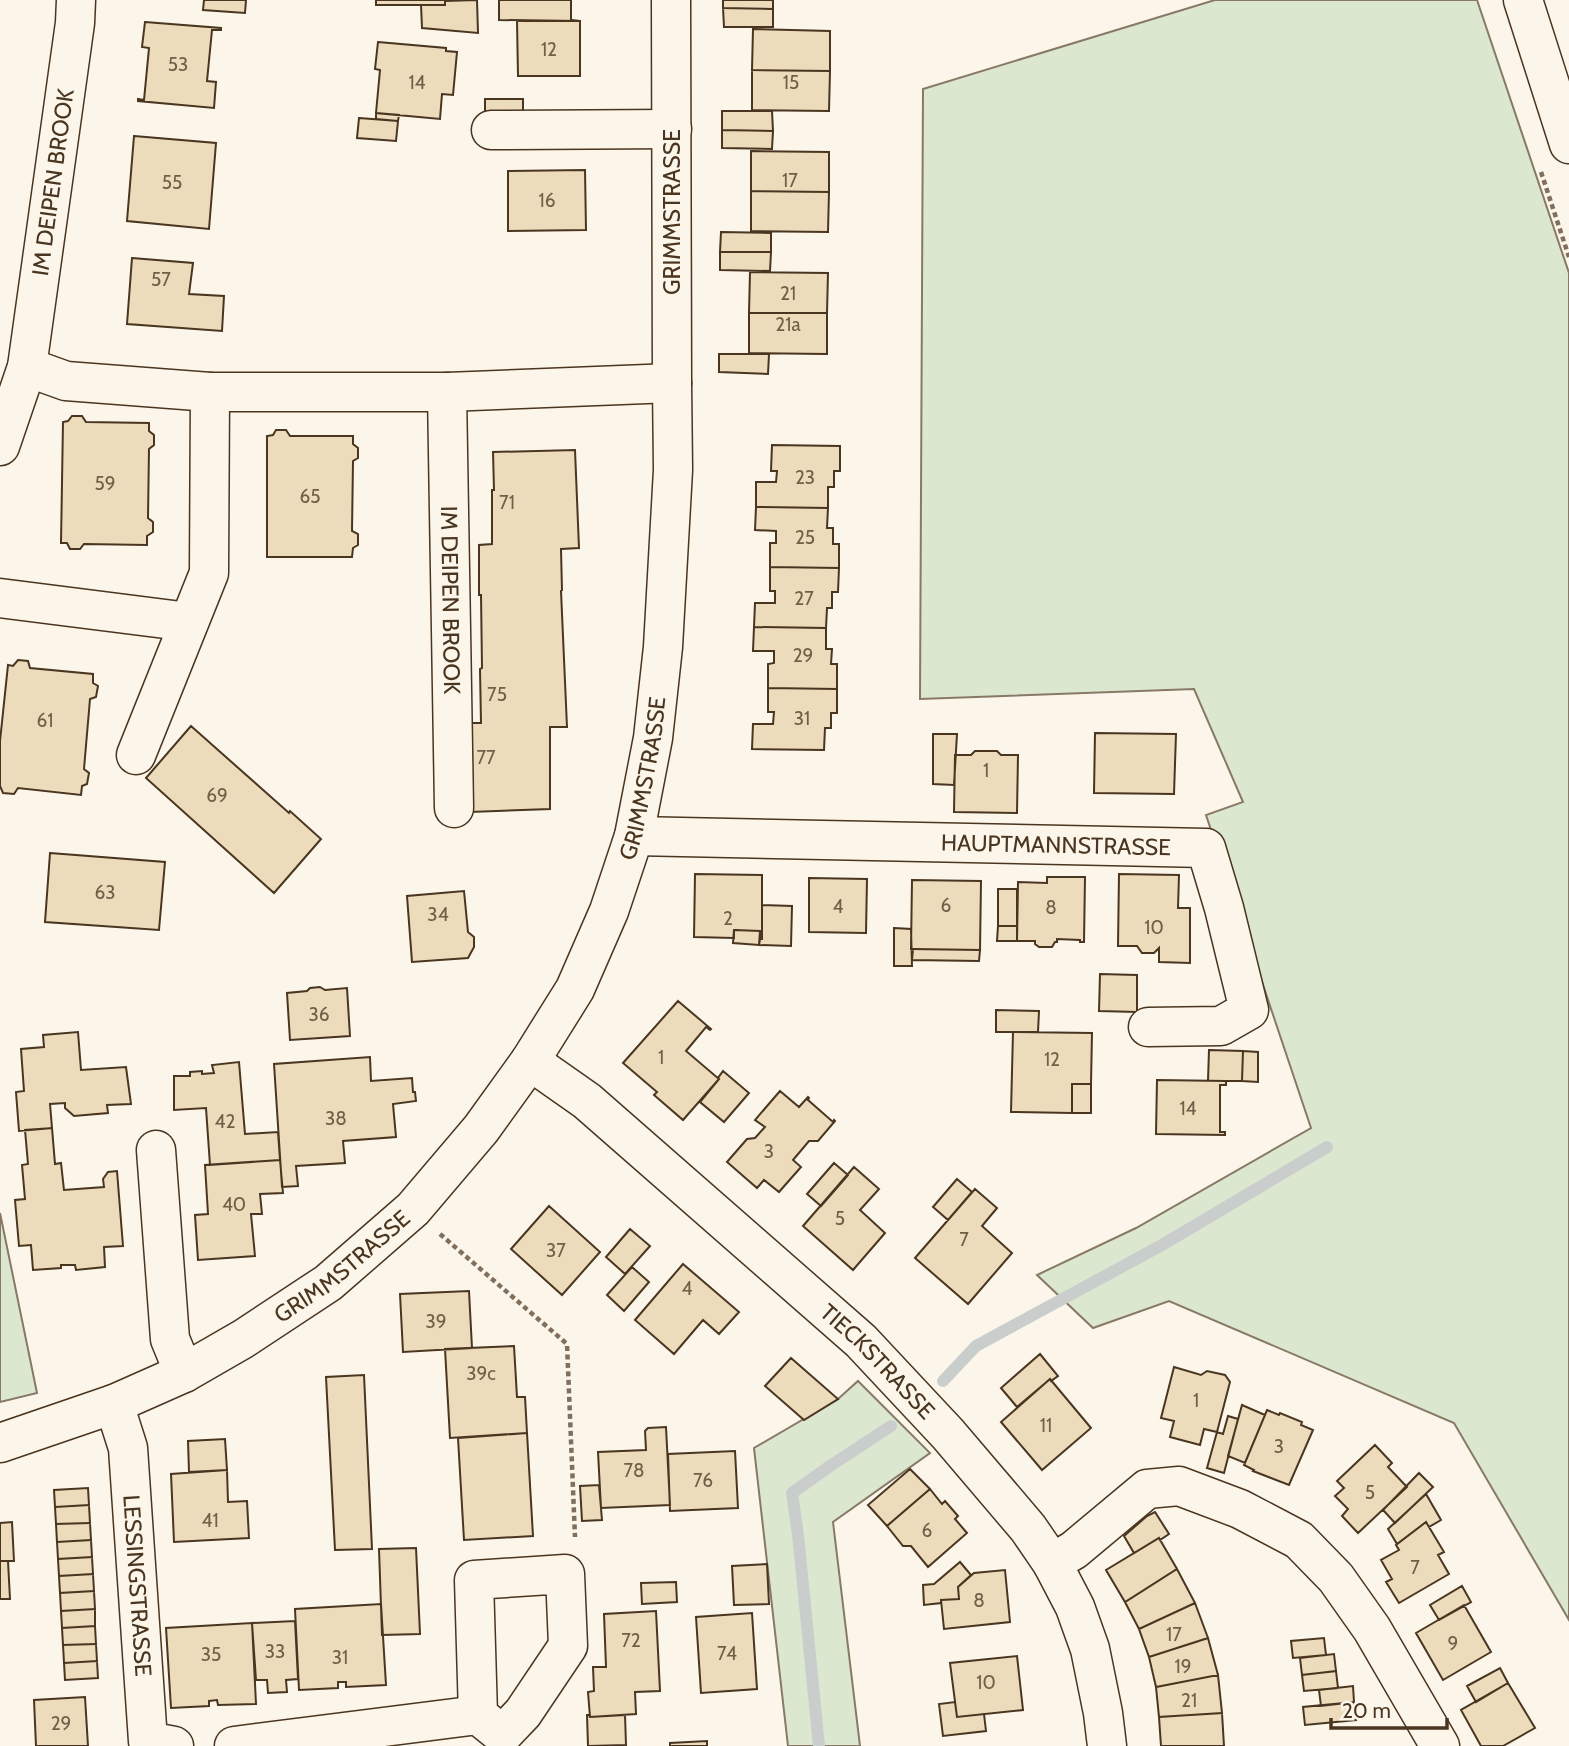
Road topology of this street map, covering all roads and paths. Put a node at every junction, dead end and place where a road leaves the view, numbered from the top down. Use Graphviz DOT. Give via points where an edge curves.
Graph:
graph roads {
  1 [pos="76,0"];
  2 [pos="671,0"];
  3 [pos="1522,0"];
  4 [pos="672,129"];
  5 [pos="491,130"];
  6 [pos="1569,144"];
  7 [pos="27,367"];
  8 [pos="671,383"];
  9 [pos="210,392"];
  10 [pos="447,392"];
  11 [pos="0,446"];
  12 [pos="0,598"];
  13 [pos="189,622"];
  14 [pos="136,755"];
  15 [pos="454,808"];
  16 [pos="634,836"];
  17 [pos="1148,1027"];
  18 [pos="530,1061"];
  19 [pos="156,1150"];
  20 [pos="413,1209"];
  21 [pos="184,1373"];
  22 [pos="114,1404"];
  23 [pos="0,1443"];
  24 [pos="1052,1563"];
  25 [pos="565,1574"];
  26 [pos="495,1732"];
  27 [pos="174,1746"];
  28 [pos="234,1746"];
  29 [pos="1107,1746"];
  30 [pos="1440,1746"];
  1 -- 7 [label="street, IM DEIPEN BROOK"];
  2 -- 4 [label="street, GRIMMSTRASSE"];
  3 -- 6 [label="street"];
  4 -- 5 [label="street"];
  4 -- 8 [label="street, GRIMMSTRASSE"];
  7 -- 9 [label="street" via="66,381"];
  7 -- 11 [label="street, IM DEIPEN BROOK"];
  8 -- 10 [label="street"];
  8 -- 16 [label="street, GRIMMSTRASSE" via="673,470 663,647 653,738"];
  9 -- 10 [label="street"];
  9 -- 13 [label="street" via="209,573"];
  10 -- 15 [label="street, IM DEIPEN BROOK"];
  12 -- 13 [label="street"];
  13 -- 14 [label="street"];
  16 -- 17 [label="street, HAUPTMANNSTRASSE" via="1206,848 1249,1010 1221,1026"];
  16 -- 18 [label="street, GRIMMSTRASSE" via="609,911 575,989"];
  18 -- 20 [label="street, GRIMMSTRASSE" via="481,1129"];
  18 -- 24 [label="street, TIECKSTRASSE" via="587,1101 861,1341 1028,1528"];
  19 -- 21 [label="street" via="170,1339"];
  20 -- 21 [label="street, GRIMMSTRASSE" via="328,1283"];
  20 -- 25 [label="path" via="567,1344 576,1556"];
  21 -- 22 [label="street, GRIMMSTRASSE"];
  22 -- 23 [label="street, GRIMMSTRASSE"];
  22 -- 27 [label="street, LESSINGSTRASSE" via="128,1448 148,1741"];
  24 -- 29 [label="street, TIECKSTRASSE" via="1075,1606 1090,1649"];
  24 -- 30 [label="street" via="1147,1489 1179,1486 1240,1509 1299,1540 1336,1578 1372,1629"];
  25 -- 26 [label="street" via="568,1646 523,1713"];
  25 -- 26 [label="street" via="474,1580"];
  26 -- 28 [label="street"];
}
